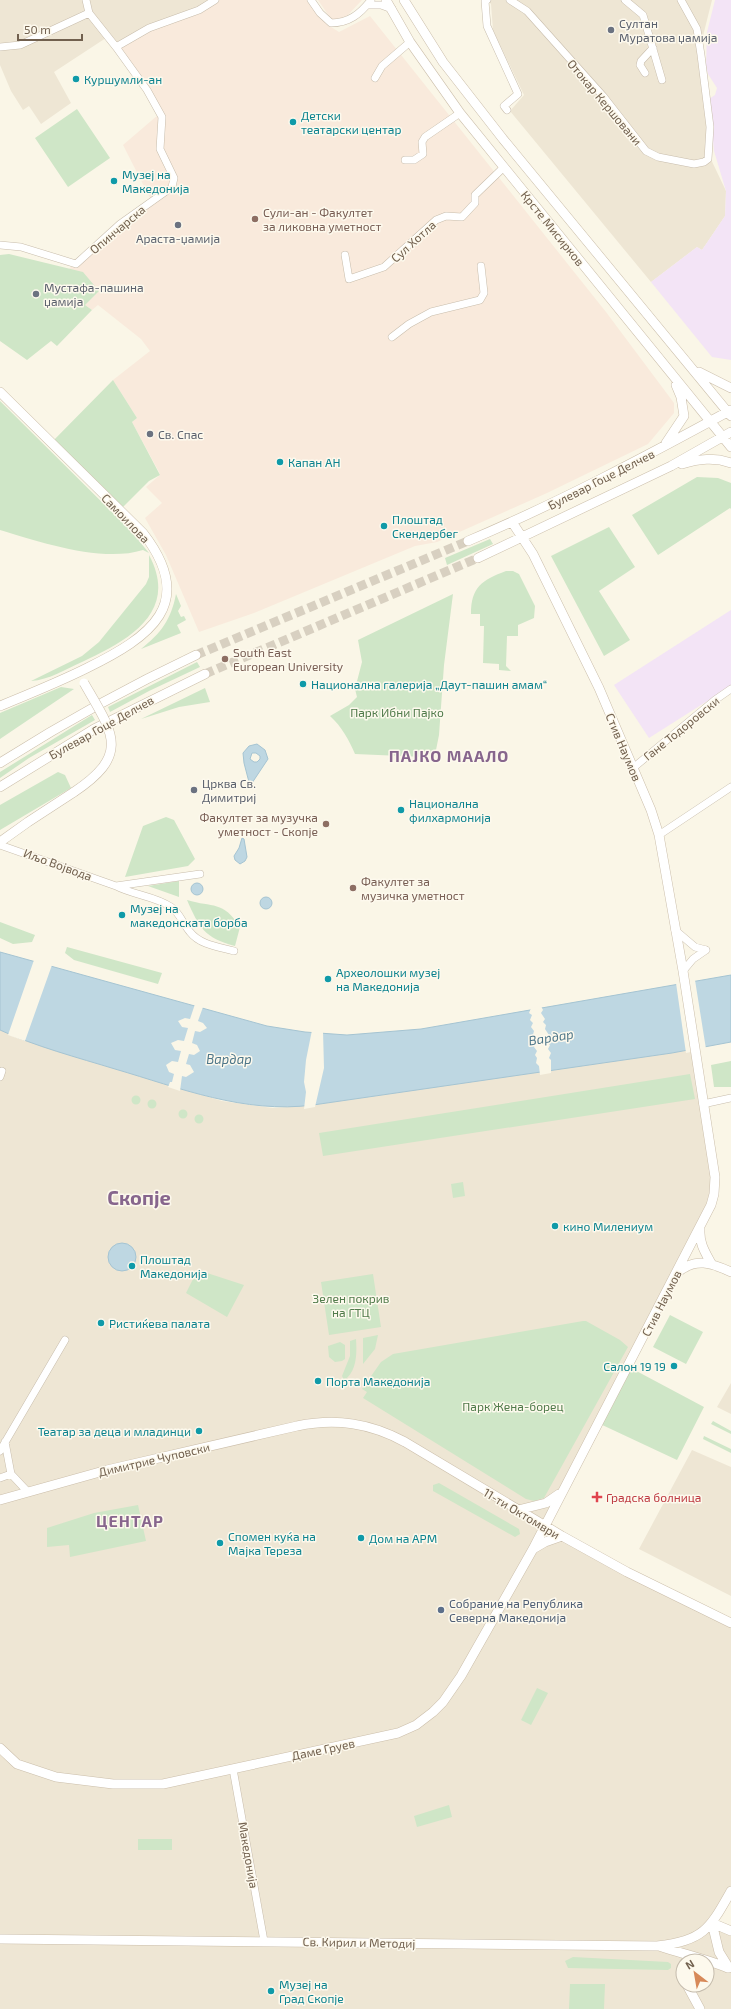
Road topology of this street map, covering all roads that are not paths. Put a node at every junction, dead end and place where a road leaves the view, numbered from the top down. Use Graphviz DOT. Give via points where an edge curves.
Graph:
graph roads {
  1 [pos="86,0"];
  2 [pos="215,0"];
  3 [pos="311,0"];
  4 [pos="386,0"];
  5 [pos="404,0"];
  6 [pos="485,0"];
  7 [pos="510,0"];
  8 [pos="625,0"];
  9 [pos="681,0"];
  10 [pos="369,3"];
  11 [pos="392,10"];
  12 [pos="89,13"];
  13 [pos="410,42"];
  14 [pos="0,47"];
  15 [pos="116,47"];
  16 [pos="653,48"];
  17 [pos="645,73"];
  18 [pos="375,78"];
  19 [pos="662,80"];
  20 [pos="506,108"];
  21 [pos="460,113"];
  22 [pos="405,160"];
  23 [pos="503,168"];
  24 [pos="0,245"];
  25 [pos="345,255"];
  26 [pos="481,266"];
  27 [pos="392,337"];
  28 [pos="690,365"];
  29 [pos="672,377"];
  30 [pos="731,388"];
  31 [pos="0,392"];
  32 [pos="730,413"];
  33 [pos="710,422"];
  34 [pos="731,432"];
  35 [pos="722,437"];
  36 [pos="731,447"];
  37 [pos="659,450"];
  38 [pos="731,464"];
  39 [pos="671,466"];
  40 [pos="512,522"];
  41 [pos="523,538"];
  42 [pos="468,541"];
  43 [pos="478,558"];
  44 [pos="196,655"];
  45 [pos="78,673"];
  46 [pos="205,674"];
  47 [pos="731,689"];
  48 [pos="0,706"];
  49 [pos="0,763"];
  50 [pos="633,768"];
  51 [pos="0,787"];
  52 [pos="731,787"];
  53 [pos="659,835"];
  54 [pos="0,843"];
  55 [pos="200,874"];
  56 [pos="116,886"];
  57 [pos="675,930"];
  58 [pos="234,952"];
  59 [pos="683,971"];
  60 [pos="731,1098"];
  61 [pos="703,1104"];
  62 [pos="701,1225"];
  63 [pos="712,1263"];
  64 [pos="731,1272"];
  65 [pos="675,1275"];
  66 [pos="65,1340"];
  67 [pos="309,1424"];
  68 [pos="5,1442"];
  69 [pos="0,1451"];
  70 [pos="11,1474"];
  71 [pos="0,1478"];
  72 [pos="27,1491"];
  73 [pos="562,1492"];
  74 [pos="0,1500"];
  75 [pos="518,1510"];
  76 [pos="544,1526"];
  77 [pos="562,1536"];
  78 [pos="533,1549"];
  79 [pos="731,1623"];
  80 [pos="0,1748"];
  81 [pos="233,1769"];
  82 [pos="731,1891"];
  83 [pos="712,1923"];
  84 [pos="731,1931"];
  85 [pos="0,1939"];
  86 [pos="264,1940"];
  87 [pos="657,1946"];
  88 [pos="675,1953"];
  89 [pos="715,1963"];
  90 [pos="730,1969"];
  91 [pos="691,1993"];
  92 [pos="700,2009"];
  1 -- 12 [label="street"];
  2 -- 15 [label="street" via="199,10 149,28"];
  3 -- 10 [label="street" via="331,23 343,23"];
  4 -- 11 [label="street, Крсте Мисирков"];
  5 -- 28 [label="street, Крсте Мисирков" via="443,62 503,139"];
  6 -- 20 [label="street" via="487,26 518,94"];
  7 -- 9 [label="street, Отокар Кершовани" via="527,11 603,96 646,151 658,157 694,164 708,159 710,127 697,29"];
  8 -- 16 [label="street" via="642,15"];
  10 -- 11 [label="street"];
  11 -- 13 [label="street, Крсте Мисирков"];
  12 -- 14 [label="street" via="20,45"];
  12 -- 15 [label="street"];
  13 -- 18 [label="street" via="382,66"];
  13 -- 21 [label="street, Крсте Мисирков"];
  15 -- 24 [label="street, Опинчарска" via="147,90 162,117 160,149 174,178 172,187 120,224 76,264 21,247"];
  16 -- 17 [label="street" via="640,61"];
  16 -- 19 [label="street"];
  21 -- 22 [label="street" via="426,137 422,142 423,154 414,160"];
  21 -- 23 [label="street, Крсте Мисирков"];
  23 -- 25 [label="street, Сул Хотла" via="475,194 475,204 462,217 446,216 436,220 384,267 349,279"];
  23 -- 29 [label="street, Крсте Мисирков"];
  26 -- 27 [label="street" via="484,293 480,300 431,312"];
  28 -- 30 [label="street"];
  28 -- 32 [label="street, Крсте Мисирков"];
  29 -- 33 [label="street, Крсте Мисирков"];
  29 -- 37 [label="street" via="681,397 684,416 668,442"];
  31 -- 45 [label="street, Самоилова" via="136,526 153,546 165,570 165,599 153,625 134,643"];
  32 -- 33 [label="street, Булевар Гоце Делчев"];
  33 -- 35 [label="street, Крсте Мисирков"];
  33 -- 37 [label="street, Булевар Гоце Делчев"];
  34 -- 35 [label="street, Булевар Гоце Делчев"];
  35 -- 36 [label="street, Крсте Мисирков"];
  35 -- 39 [label="street, Булевар Гоце Делчев"];
  37 -- 40 [label="street, Булевар Гоце Делчев"];
  38 -- 39 [label="street" via="717,458"];
  39 -- 41 [label="street, Булевар Гоце Делчев"];
  40 -- 41 [label="street, Стив Наумов"];
  40 -- 42 [label="street, Булевар Гоце Делчев"];
  41 -- 43 [label="street, Булевар Гоце Делчев"];
  41 -- 50 [label="street, Стив Наумов" via="599,688"];
  44 -- 49 [label="street, Булевар Гоце Делчев" via="84,712"];
  45 -- 48 [label="street, Самоилова"];
  45 -- 54 [label="street, bridge" via="108,726 112,746 109,758 102,770 74,792"];
  46 -- 51 [label="street, Булевар Гоце Делчев" via="94,729"];
  47 -- 50 [label="street, Гане Тодоровски"];
  50 -- 53 [label="street, Стив Наумов"];
  52 -- 53 [label="street"];
  53 -- 57 [label="street, Стив Наумов"];
  54 -- 56 [label="street, Иљо Војвода"];
  55 -- 56 [label="street, Иљо Војвода"];
  56 -- 58 [label="street, Иљо Војвода" via="167,904 197,938"];
  57 -- 59 [label="street, Стив Наумов"];
  57 -- 59 [label="street" via="695,947 706,950 693,959"];
  59 -- 61 [label="street, Стив Наумов"];
  60 -- 61 [label="street"];
  61 -- 62 [label="street, Стив Наумов" via="715,1187 711,1205"];
  62 -- 63 [label="street" via="700,1240"];
  62 -- 65 [label="street, Стив Наумов"];
  63 -- 64 [label="street"];
  63 -- 65 [label="street" via="690,1265"];
  65 -- 73 [label="street, Стив Наумов"];
  66 -- 68 [label="street"];
  67 -- 72 [label="street, Димитрие Чуповски" via="113,1468"];
  67 -- 75 [label="street, 11-ти Октомври" via="353,1423 387,1433"];
  68 -- 69 [label="street"];
  68 -- 70 [label="street"];
  70 -- 71 [label="street"];
  70 -- 72 [label="street"];
  72 -- 74 [label="street, Димитрие Чуповски"];
  73 -- 75 [label="street" via="552,1500"];
  73 -- 76 [label="street, Стив Наумов"];
  75 -- 76 [label="street, 11-ти Октомври"];
  76 -- 77 [label="street, 11-ти Октомври"];
  76 -- 78 [label="street, Даме Груев"];
  77 -- 78 [label="street"];
  77 -- 79 [label="street, 11-ти Октомври" via="627,1572"];
  78 -- 81 [label="street, Даме Груев" via="461,1676 443,1702 425,1719 398,1733"];
  80 -- 81 [label="street, Даме Груев" via="17,1764 56,1777 114,1784 163,1784"];
  81 -- 86 [label="street, Македонија"];
  82 -- 83 [label="street"];
  83 -- 84 [label="street"];
  83 -- 87 [label="street, Св. Кирил и Методиј" via="700,1934 686,1940"];
  83 -- 90 [label="street" via="719,1952"];
  85 -- 86 [label="street, Св. Кирил и Методиј"];
  86 -- 87 [label="street, Св. Кирил и Методиј"];
  87 -- 88 [label="street"];
  89 -- 90 [label="street"];
  91 -- 92 [label="street"];
}
